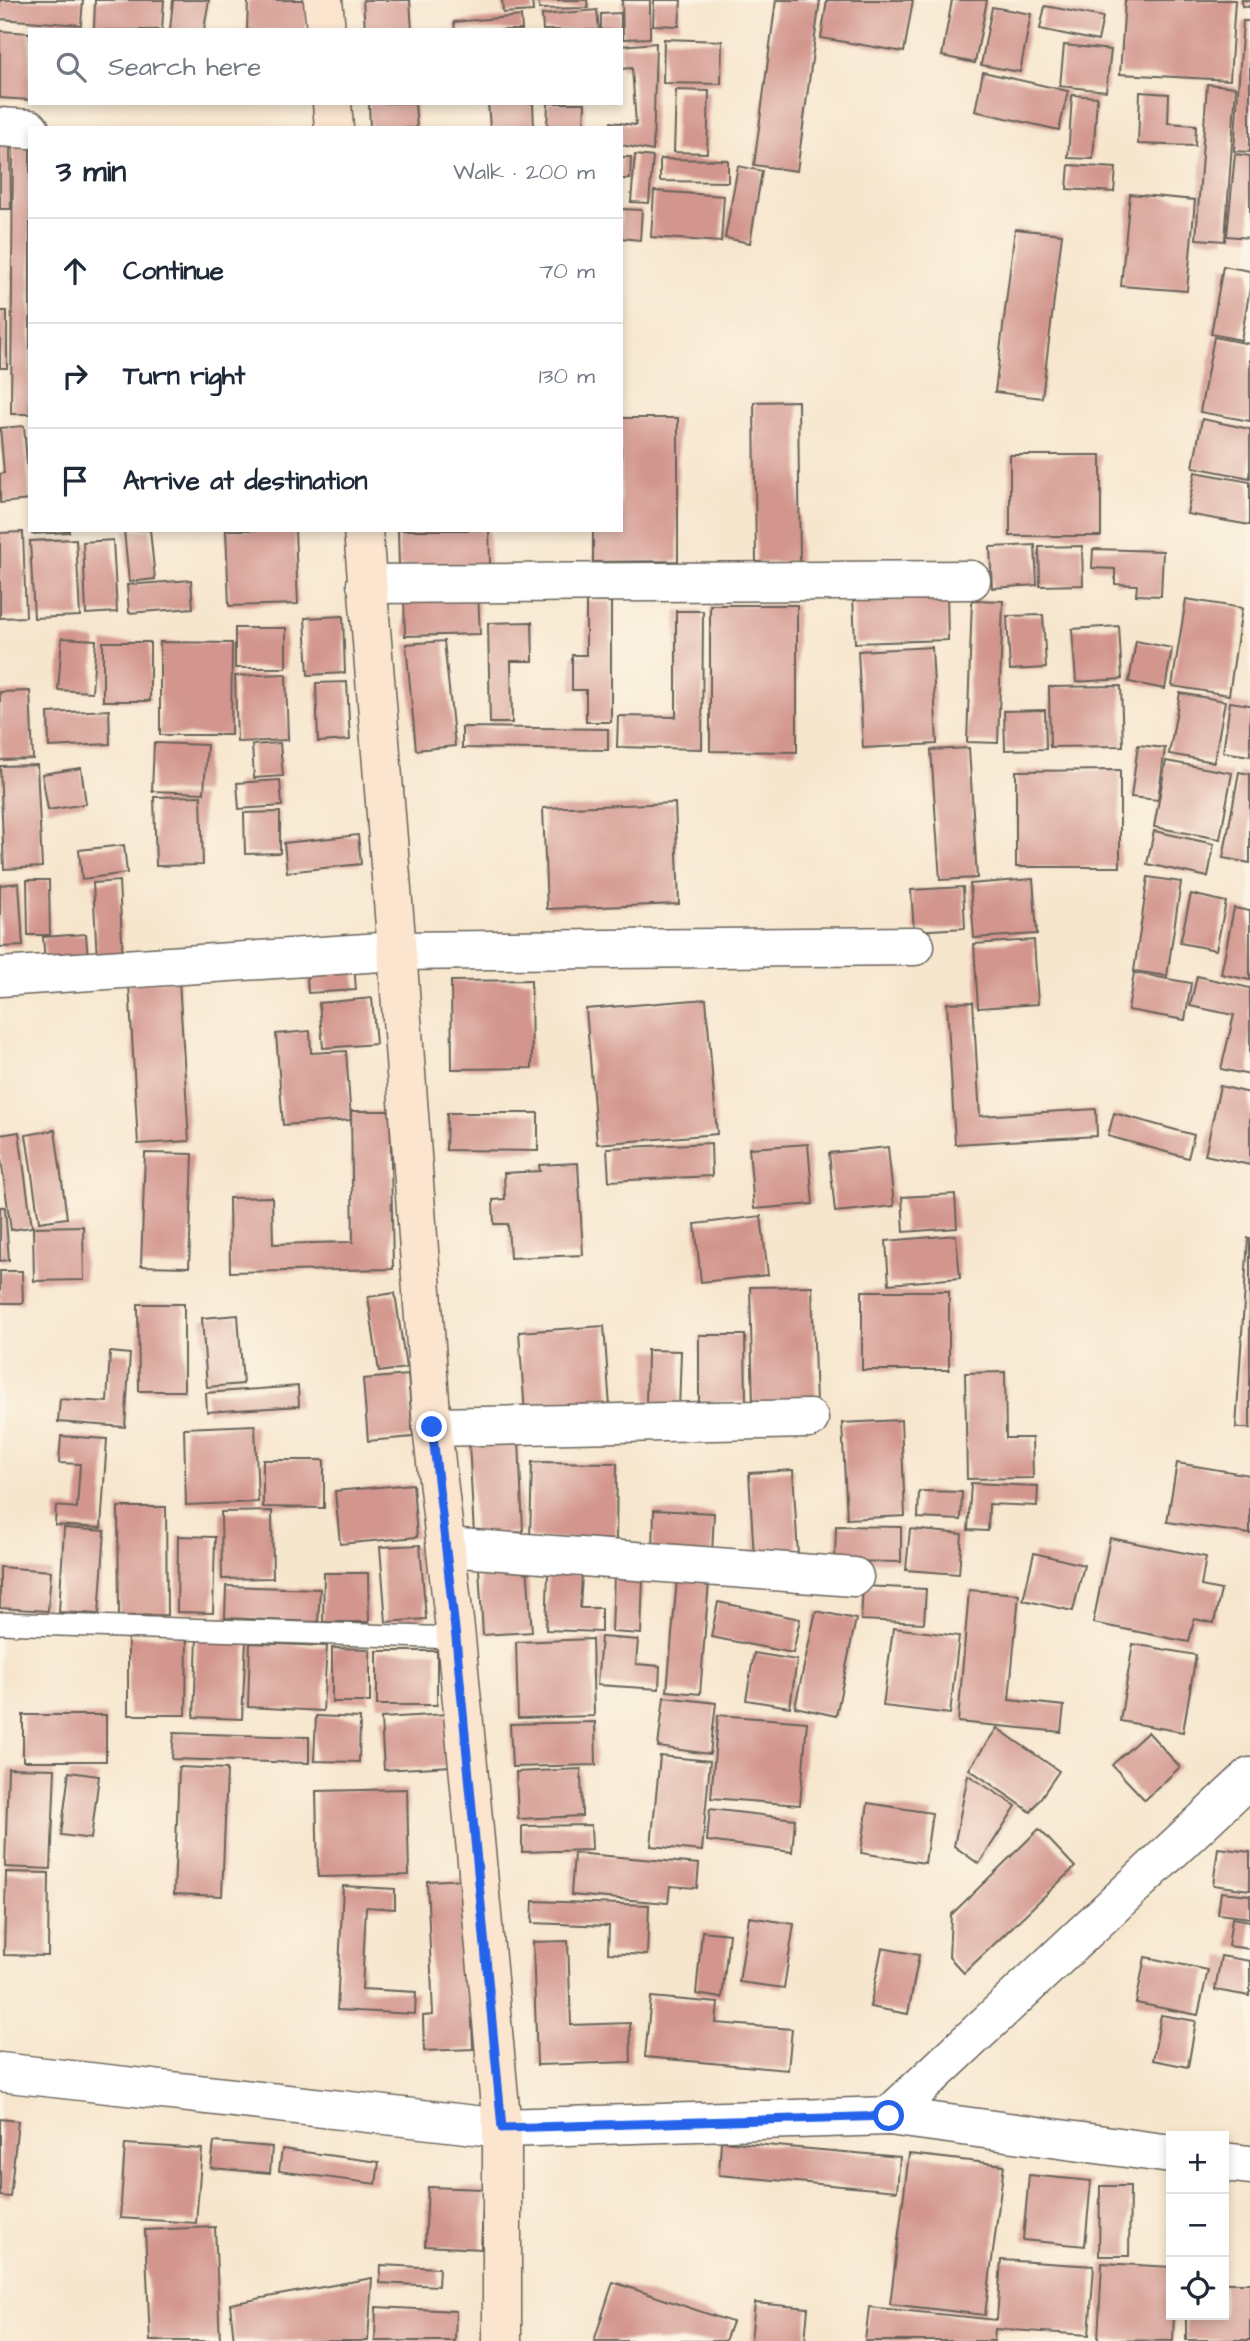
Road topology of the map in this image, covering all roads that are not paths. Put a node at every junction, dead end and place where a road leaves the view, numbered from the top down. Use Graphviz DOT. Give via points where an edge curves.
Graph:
graph roads {
  1 [pos="323,0"];
  2 [pos="326,28"];
  3 [pos="332,105"];
  4 [pos="334,126"];
  5 [pos="0,127"];
  6 [pos="28,129"];
  7 [pos="362,532"];
  8 [pos="971,580"];
  9 [pos="366,584"];
  10 [pos="915,946"];
  11 [pos="397,951"];
  12 [pos="0,977"];
  13 [pos="809,1419"];
  14 [pos="432,1427"];
  15 [pos="446,1547"];
  16 [pos="854,1577"];
  17 [pos="0,1623"];
  18 [pos="456,1638"];
  19 [pos="1250,1777"];
  20 [pos="0,2072"];
  21 [pos="889,2116"];
  22 [pos="502,2128"];
  23 [pos="1166,2153"];
  24 [pos="1229,2163"];
  25 [pos="1250,2165"];
  26 [pos="502,2341"];
  1 -- 2 [label="street"];
  3 -- 4 [label="street"];
  5 -- 6 [label="street"];
  7 -- 9 [label="street"];
  8 -- 9 [label="street"];
  9 -- 11 [label="street"];
  10 -- 11 [label="street"];
  11 -- 12 [label="street"];
  11 -- 14 [label="street"];
  13 -- 14 [label="street"];
  14 -- 15 [label="street"];
  15 -- 16 [label="street"];
  15 -- 18 [label="street"];
  17 -- 18 [label="lane"];
  18 -- 22 [label="street"];
  19 -- 21 [label="street"];
  20 -- 22 [label="street"];
  21 -- 22 [label="street"];
  21 -- 23 [label="street"];
  22 -- 26 [label="street"];
  24 -- 25 [label="street"];
}
